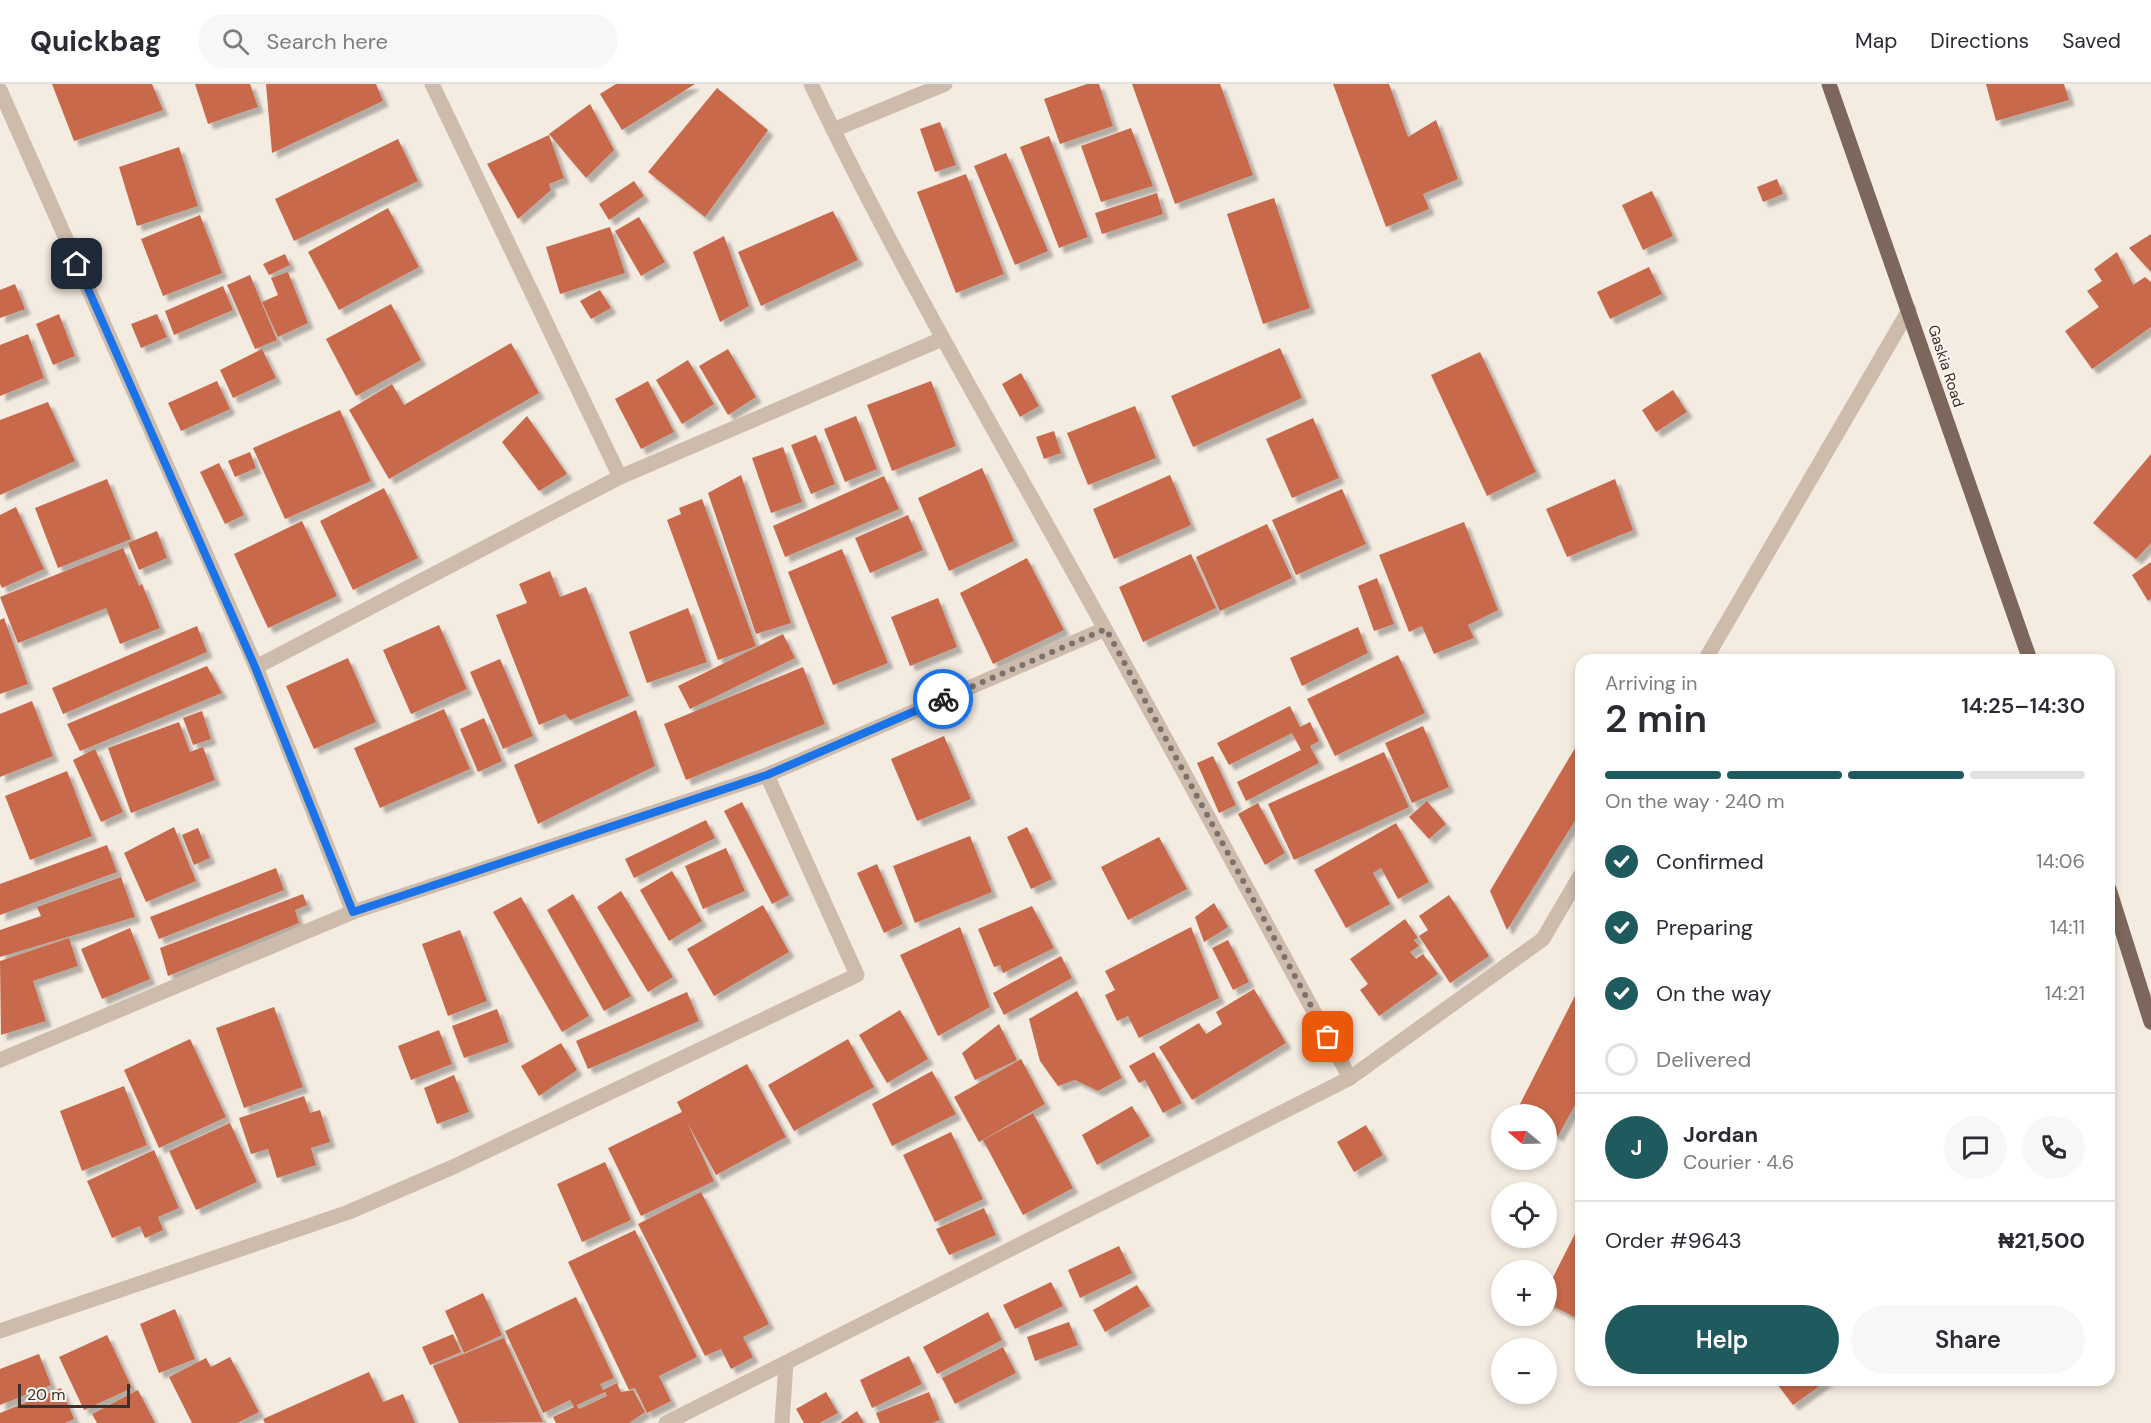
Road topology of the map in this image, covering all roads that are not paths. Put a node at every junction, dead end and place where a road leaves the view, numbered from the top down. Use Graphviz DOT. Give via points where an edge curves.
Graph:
graph roads {
  1 [pos="432,84"];
  2 [pos="811,84"];
  3 [pos="945,84"];
  4 [pos="1829,84"];
  5 [pos="0,90"];
  6 [pos="833,130"];
  7 [pos="1909,310"];
  8 [pos="942,339"];
  9 [pos="620,477"];
  10 [pos="1106,629"];
  11 [pos="1708,654"];
  12 [pos="2029,654"];
  13 [pos="255,667"];
  14 [pos="767,775"];
  15 [pos="1575,884"];
  16 [pos="2115,908"];
  17 [pos="353,912"];
  18 [pos="2151,1022"];
  19 [pos="0,1060"];
  20 [pos="1350,1078"];
  21 [pos="0,1331"];
  22 [pos="786,1363"];
  23 [pos="666,1423"];
  24 [pos="782,1423"];
  1 -- 9 [label="street"];
  2 -- 6 [label="street"];
  3 -- 6 [label="street"];
  4 -- 7 [label="main road, Gaskia Road"];
  5 -- 13 [label="street"];
  6 -- 8 [label="street"];
  7 -- 11 [label="street"];
  7 -- 12 [label="main road, Gaskia Road"];
  8 -- 9 [label="street"];
  8 -- 10 [label="street"];
  9 -- 13 [label="street"];
  10 -- 14 [label="street"];
  10 -- 20 [label="street"];
  13 -- 17 [label="street"];
  14 -- 17 [label="street"];
  14 -- 21 [label="street" via="856,975 453,1167 349,1212"];
  15 -- 20 [label="street" via="1543,939"];
  16 -- 18 [label="main road"];
  17 -- 19 [label="street"];
  20 -- 22 [label="street"];
  22 -- 23 [label="street"];
  22 -- 24 [label="street"];
}
